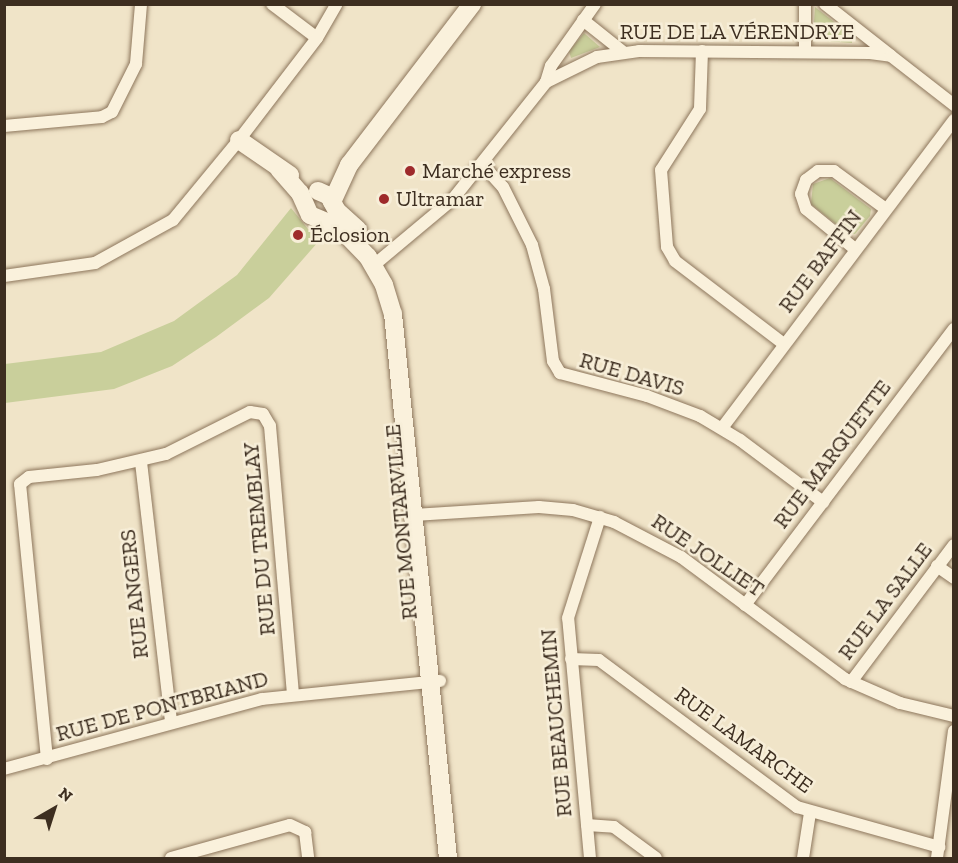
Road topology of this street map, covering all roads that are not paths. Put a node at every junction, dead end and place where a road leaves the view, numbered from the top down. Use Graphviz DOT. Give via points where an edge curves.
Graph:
graph roads {
  1 [pos="141,4"];
  2 [pos="272,4"];
  3 [pos="337,4"];
  4 [pos="472,4"];
  5 [pos="595,4"];
  6 [pos="805,4"];
  7 [pos="825,4"];
  8 [pos="583,20"];
  9 [pos="316,38"];
  10 [pos="805,50"];
  11 [pos="622,51"];
  12 [pos="702,51"];
  13 [pos="891,56"];
  14 [pos="546,82"];
  15 [pos="954,105"];
  16 [pos="954,120"];
  17 [pos="4,126"];
  18 [pos="240,140"];
  19 [pos="482,164"];
  20 [pos="320,202"];
  21 [pos="886,209"];
  22 [pos="855,249"];
  23 [pos="379,262"];
  24 [pos="4,276"];
  25 [pos="954,329"];
  26 [pos="784,344"];
  27 [pos="722,428"];
  28 [pos="141,462"];
  29 [pos="823,502"];
  30 [pos="419,514"];
  31 [pos="600,517"];
  32 [pos="954,545"];
  33 [pos="937,566"];
  34 [pos="954,578"];
  35 [pos="745,605"];
  36 [pos="571,659"];
  37 [pos="435,681"];
  38 [pos="851,682"];
  39 [pos="293,694"];
  40 [pos="954,716"];
  41 [pos="171,722"];
  42 [pos="954,731"];
  43 [pos="46,759"];
  44 [pos="4,770"];
  45 [pos="810,813"];
  46 [pos="586,825"];
  47 [pos="938,852"];
  48 [pos="171,858"];
  49 [pos="308,858"];
  50 [pos="447,858"];
  51 [pos="456,858"];
  52 [pos="590,858"];
  53 [pos="656,858"];
  54 [pos="803,858"];
  1 -- 17 [label="street" via="136,64 112,112 102,117"];
  2 -- 9 [label="street"];
  3 -- 9 [label="street"];
  4 -- 20 [label="street"];
  5 -- 8 [label="street"];
  6 -- 10 [label="street"];
  7 -- 13 [label="street"];
  8 -- 11 [label="street"];
  8 -- 14 [label="street" via="550,66"];
  9 -- 18 [label="street"];
  10 -- 12 [label="street, RUE DE LA VÉRENDRYE"];
  10 -- 13 [label="street, RUE DE LA VÉRENDRYE"];
  11 -- 12 [label="street, RUE DE LA VÉRENDRYE"];
  11 -- 14 [label="street, RUE DE LA VÉRENDRYE" via="582,62"];
  12 -- 26 [label="street" via="700,110 662,170 668,251 675,261"];
  13 -- 15 [label="street"];
  14 -- 19 [label="street, RUE DE LA VÉRENDRYE"];
  16 -- 21 [label="street, RUE BAFFIN"];
  18 -- 20 [label="street, RUE MONTARVILLE"];
  18 -- 24 [label="street" via="194,198 156,232 95,263"];
  19 -- 23 [label="street, RUE DE LA VÉRENDRYE" via="435,217"];
  19 -- 27 [label="street, RUE DAVIS" via="503,187 532,245 545,295 553,361 560,373 661,400"];
  20 -- 23 [label="street, RUE MONTARVILLE"];
  21 -- 22 [label="street, RUE BAFFIN"];
  21 -- 22 [label="street" via="834,171 818,171 806,180 801,194 806,209"];
  22 -- 26 [label="street, RUE BAFFIN"];
  23 -- 30 [label="street, RUE MONTARVILLE" via="396,283 405,316"];
  25 -- 29 [label="street, RUE MARQUETTE"];
  26 -- 27 [label="street, RUE BAFFIN"];
  27 -- 29 [label="street, RUE DAVIS"];
  28 -- 39 [label="street, RUE DU TREMBLAY" via="202,439 247,413 257,412 268,419"];
  28 -- 41 [label="street, RUE ANGERS"];
  28 -- 43 [label="street, RUE DU TREMBLAY" via="29,477 19,487"];
  29 -- 35 [label="street, RUE MARQUETTE"];
  30 -- 31 [label="street, RUE JOLLIET" via="539,507"];
  30 -- 37 [label="street, RUE MONTARVILLE"];
  31 -- 35 [label="street, RUE JOLLIET" via="667,548"];
  31 -- 36 [label="street, RUE BEAUCHEMIN" via="568,610"];
  32 -- 33 [label="street, RUE LA SALLE"];
  33 -- 34 [label="street"];
  33 -- 38 [label="street, RUE LA SALLE"];
  35 -- 38 [label="street, RUE JOLLIET"];
  36 -- 45 [label="street, RUE LAMARCHE" via="599,660"];
  36 -- 46 [label="street, RUE BEAUCHEMIN"];
  37 -- 39 [label="street, RUE DE PONTBRIAND"];
  37 -- 50 [label="street, RUE MONTARVILLE"];
  37 -- 51 [label="street, RUE MONTARVILLE"];
  38 -- 40 [label="street, RUE JOLLIET" via="900,703"];
  39 -- 41 [label="street, RUE DE PONTBRIAND"];
  41 -- 43 [label="street, RUE DE PONTBRIAND"];
  42 -- 47 [label="street"];
  43 -- 44 [label="street, RUE DE PONTBRIAND"];
  45 -- 47 [label="street, RUE LAMARCHE"];
  45 -- 54 [label="street"];
  46 -- 52 [label="street, RUE BEAUCHEMIN"];
  46 -- 53 [label="street" via="614,827"];
  48 -- 49 [label="street" via="290,825 304,832"];
}
